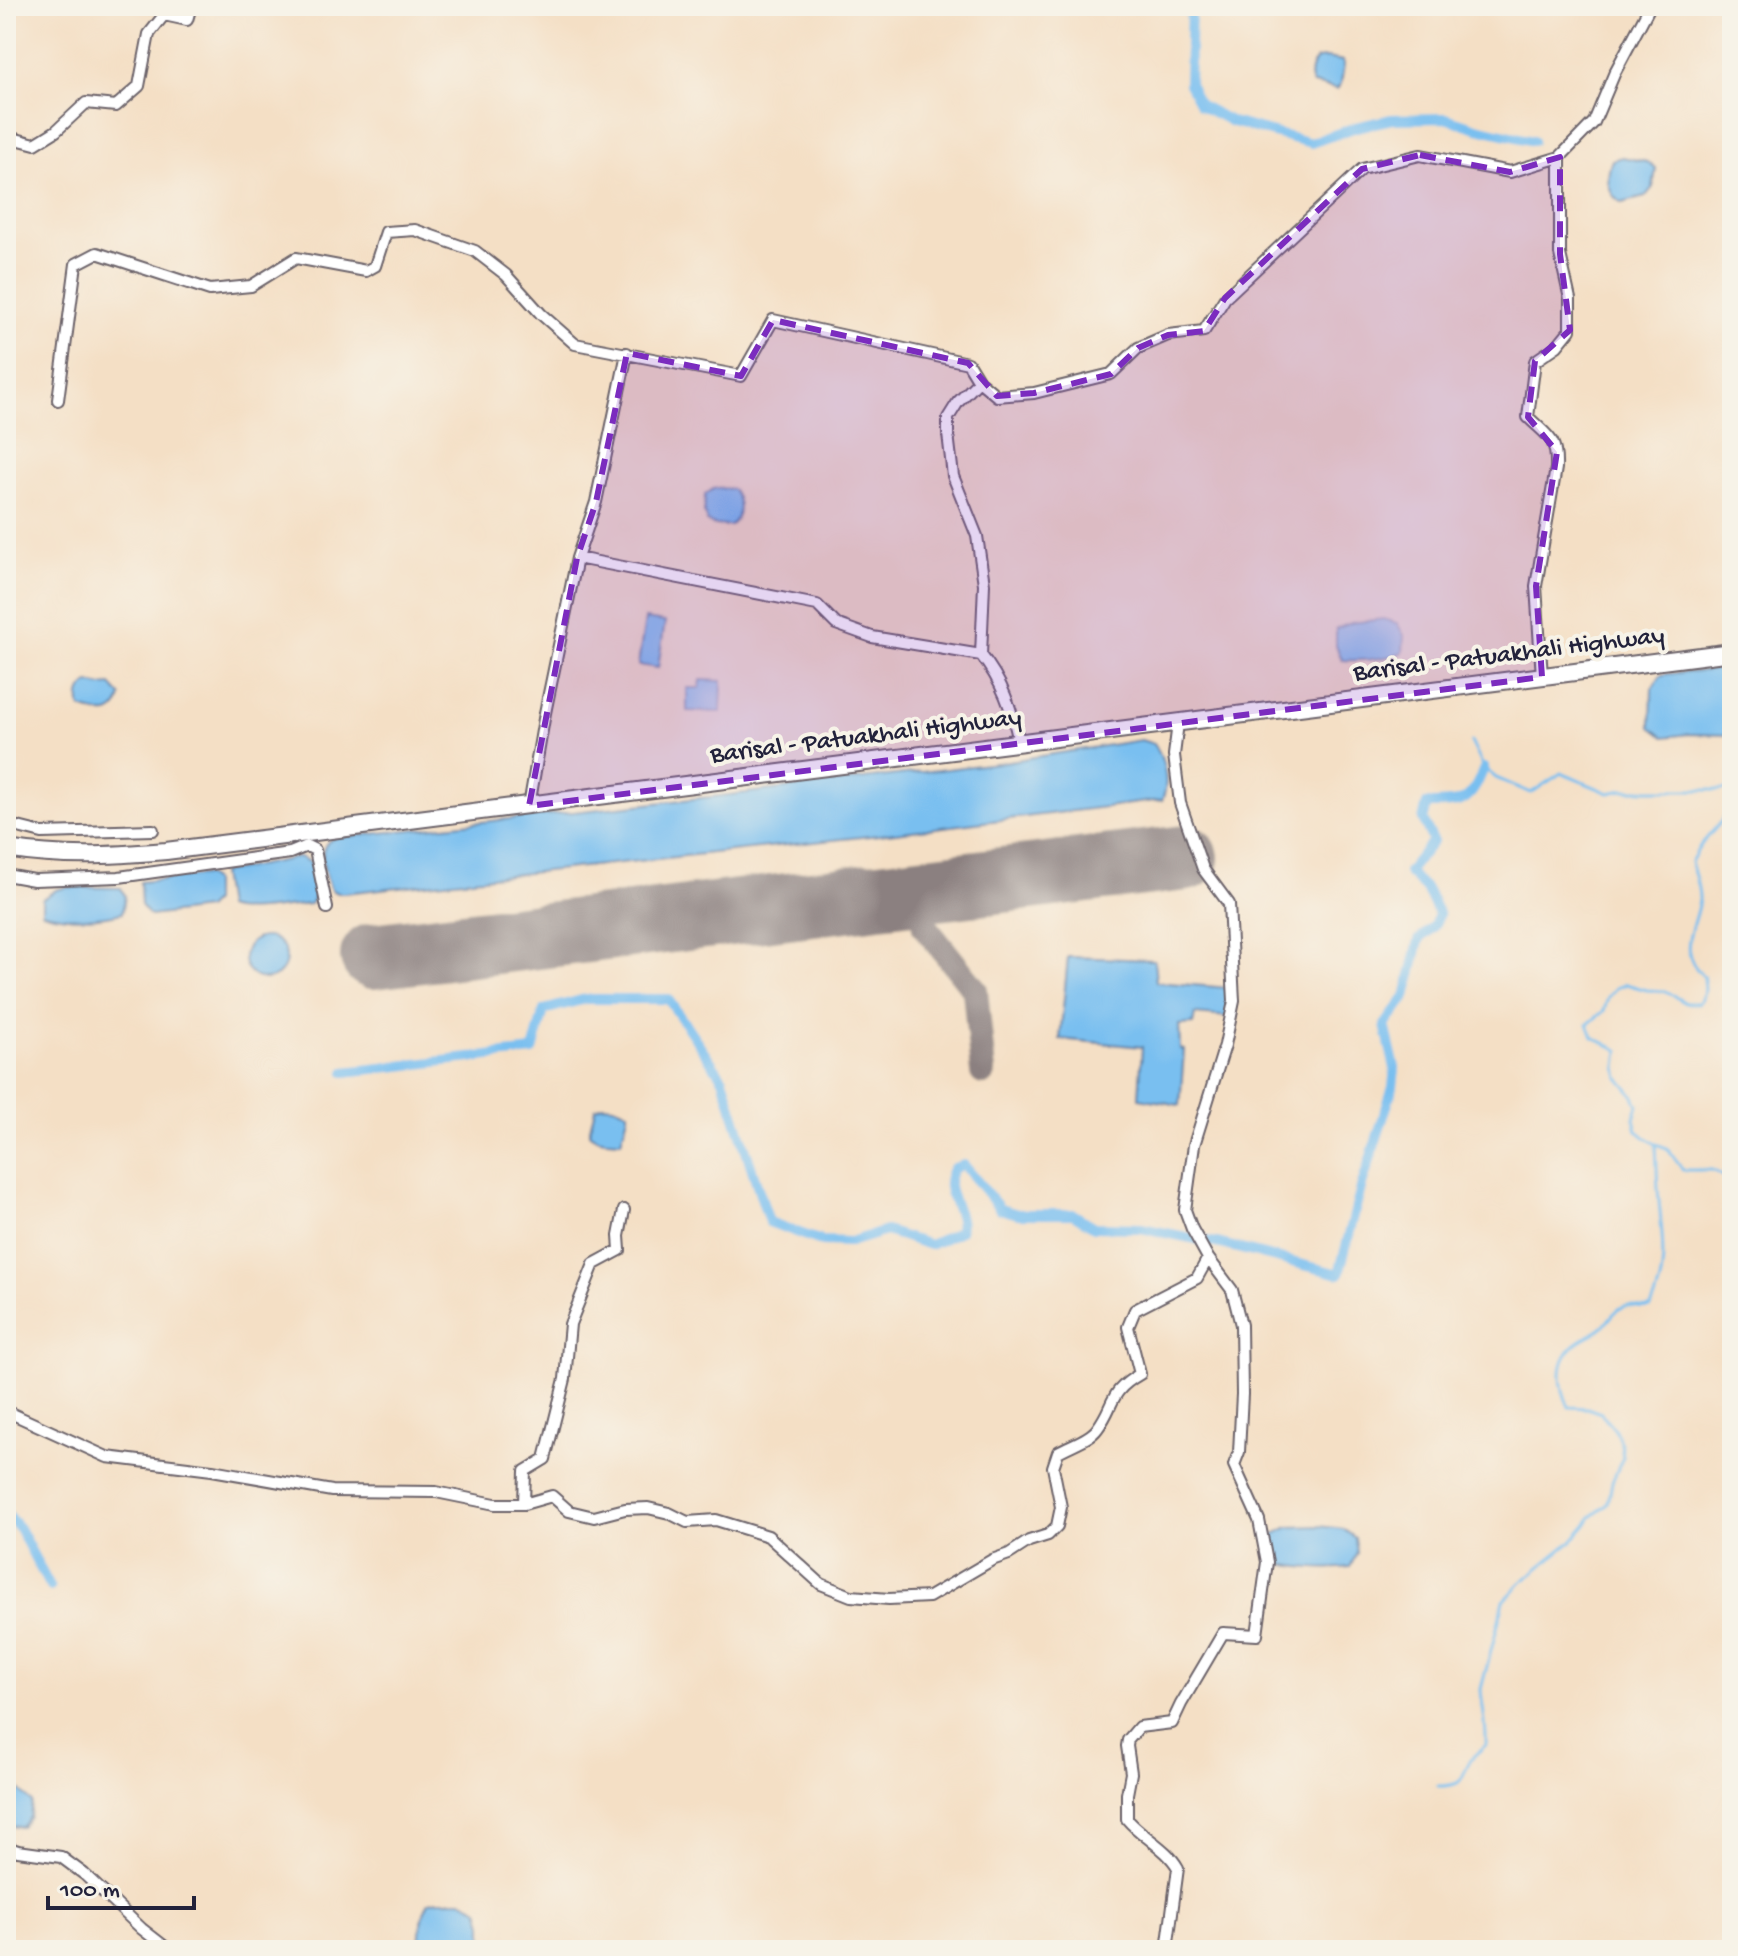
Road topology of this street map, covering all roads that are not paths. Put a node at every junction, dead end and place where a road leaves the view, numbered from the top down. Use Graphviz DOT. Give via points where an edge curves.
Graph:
graph roads {
  1 [pos="191,6"];
  2 [pos="1650,6"];
  3 [pos="6,140"];
  4 [pos="1560,157"];
  5 [pos="627,353"];
  6 [pos="979,381"];
  7 [pos="58,400"];
  8 [pos="577,558"];
  9 [pos="1732,652"];
  10 [pos="981,655"];
  11 [pos="1542,677"];
  12 [pos="1178,723"];
  13 [pos="1019,742"];
  14 [pos="529,806"];
  15 [pos="6,824"];
  16 [pos="153,830"];
  17 [pos="6,849"];
  18 [pos="6,875"];
  19 [pos="327,908"];
  20 [pos="624,1210"];
  21 [pos="1208,1258"];
  22 [pos="6,1411"];
  23 [pos="524,1504"];
  24 [pos="6,1847"];
  25 [pos="169,1950"];
  26 [pos="1167,1950"];
  1 -- 3 [label="street" via="187,20 164,15 149,34 139,86 116,106 86,103 35,144"];
  2 -- 4 [label="street" via="1594,122"];
  4 -- 6 [label="street" via="1510,172 1420,155 1362,169 1225,298 1204,331 1168,335 1138,348 1111,374 1034,393 997,396"];
  4 -- 11 [label="street" via="1560,254 1570,299 1570,330 1535,361 1528,417 1552,439 1557,452 1536,586"];
  5 -- 6 [label="street" via="741,376 773,320 968,363"];
  5 -- 7 [label="street" via="575,344 475,251 415,230 386,232 375,266 366,271 296,258 251,286 210,290 97,253 76,264"];
  5 -- 8 [label="street" via="596,502"];
  6 -- 10 [label="street" via="948,418 948,434 953,476 977,536 984,584"];
  8 -- 10 [label="street" via="817,605 836,624 872,637"];
  8 -- 14 [label="street"];
  9 -- 11 [label="highway, Barisal - Patuakhali Highway"];
  10 -- 13 [label="street" via="1005,694"];
  11 -- 12 [label="highway, Barisal - Patuakhali Highway"];
  12 -- 13 [label="highway, Barisal - Patuakhali Highway"];
  12 -- 21 [label="street" via="1174,755 1180,803 1203,869 1229,904 1234,985 1225,1045 1194,1145 1185,1210"];
  13 -- 14 [label="highway, Barisal - Patuakhali Highway"];
  14 -- 17 [label="highway, Barisal - Patuakhali Highway" via="127,854 51,855"];
  15 -- 16 [label="street" via="42,833"];
  18 -- 19 [label="street" via="34,880 119,877 290,853 307,846 315,850"];
  20 -- 23 [label="street" via="620,1250 594,1264 570,1324 565,1379 545,1459 525,1471"];
  21 -- 23 [label="street" via="1197,1278 1135,1310 1128,1327 1140,1374 1113,1396 1096,1432 1058,1452 1053,1467 1061,1507 1057,1526 929,1597 851,1596 821,1584 768,1536 716,1520 687,1522 648,1508 594,1517 569,1511 552,1496"];
  21 -- 26 [label="street" via="1232,1290 1241,1325 1242,1394 1234,1465 1259,1520 1267,1562 1257,1635 1223,1633 1172,1723 1139,1727 1128,1740 1127,1819 1178,1868"];
  22 -- 23 [label="street" via="107,1457 332,1491 436,1492"];
  24 -- 25 [label="street" via="61,1857"];
}
